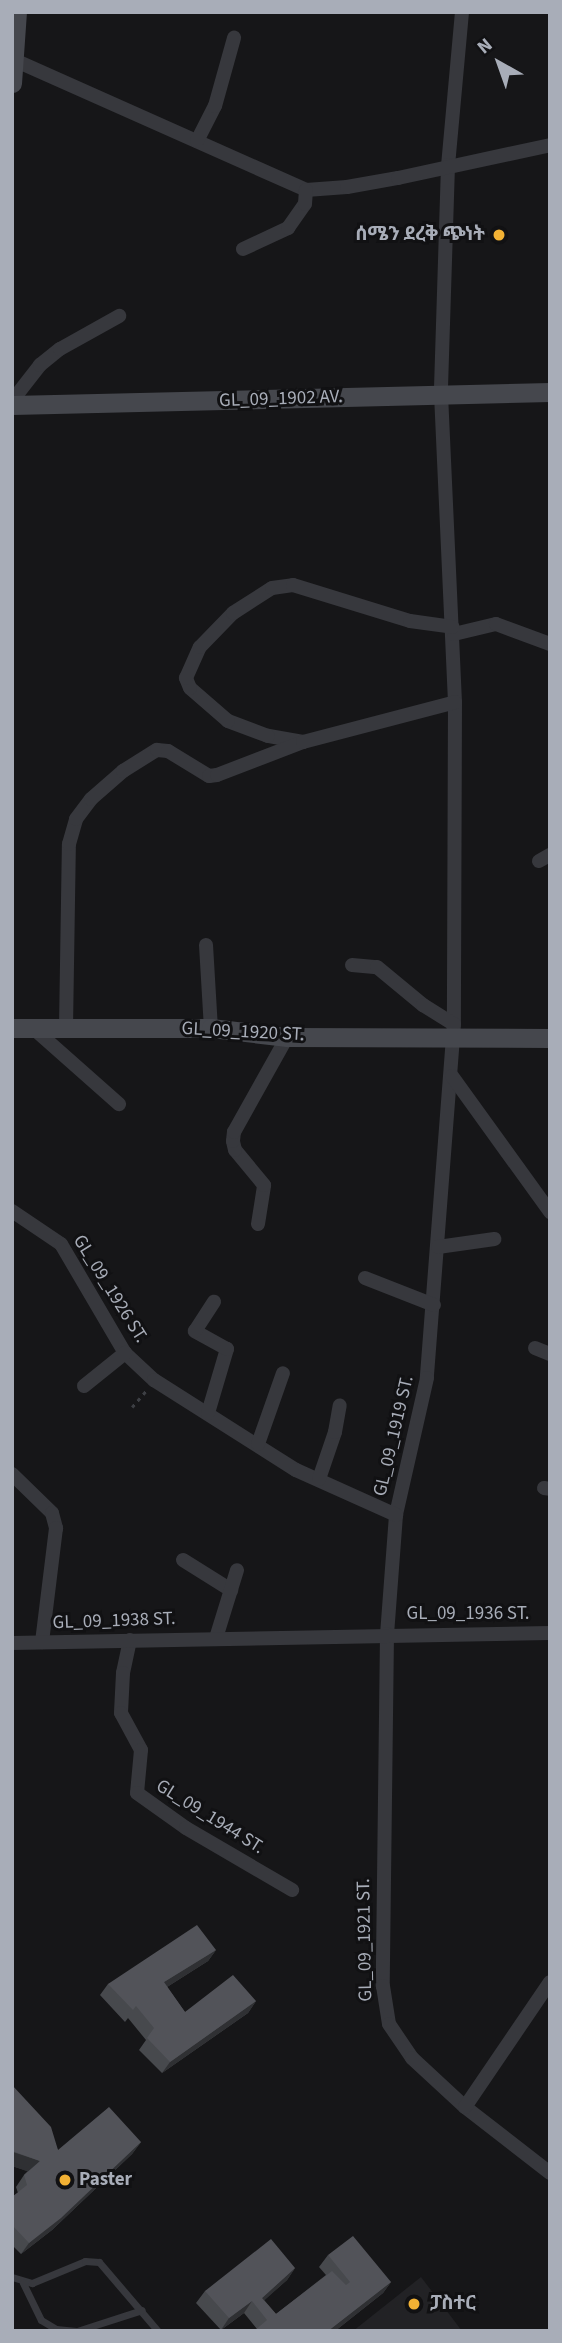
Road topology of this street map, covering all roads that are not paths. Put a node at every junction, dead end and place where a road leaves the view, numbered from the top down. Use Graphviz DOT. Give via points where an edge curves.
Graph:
graph roads {
  1 [pos="17,12"];
  2 [pos="462,12"];
  3 [pos="234,38"];
  4 [pos="13,59"];
  5 [pos="12,83"];
  6 [pos="197,141"];
  7 [pos="550,145"];
  8 [pos="448,165"];
  9 [pos="306,190"];
  10 [pos="243,249"];
  11 [pos="119,316"];
  12 [pos="550,392"];
  13 [pos="441,394"];
  14 [pos="12,403"];
  15 [pos="453,630"];
  16 [pos="550,643"];
  17 [pos="455,702"];
  18 [pos="303,742"];
  19 [pos="206,945"];
  20 [pos="352,965"];
  21 [pos="12,1028"];
  22 [pos="33,1028"];
  23 [pos="66,1028"];
  24 [pos="211,1028"];
  25 [pos="454,1030"];
  26 [pos="288,1037"];
  27 [pos="550,1038"];
  28 [pos="452,1076"];
  29 [pos="119,1104"];
  30 [pos="12,1211"];
  31 [pos="550,1212"];
  32 [pos="258,1224"];
  33 [pos="494,1239"];
  34 [pos="438,1247"];
  35 [pos="365,1278"];
  36 [pos="214,1302"];
  37 [pos="434,1305"];
  38 [pos="535,1349"];
  39 [pos="125,1353"];
  40 [pos="550,1354"];
  41 [pos="284,1373"];
  42 [pos="84,1386"];
  43 [pos="340,1405"];
  44 [pos="208,1413"];
  45 [pos="258,1444"];
  46 [pos="12,1474"];
  47 [pos="319,1479"];
  48 [pos="396,1515"];
  49 [pos="183,1560"];
  50 [pos="237,1570"];
  51 [pos="231,1590"];
  52 [pos="550,1633"];
  53 [pos="387,1634"];
  54 [pos="216,1638"];
  55 [pos="131,1640"];
  56 [pos="42,1642"];
  57 [pos="12,1643"];
  58 [pos="292,1891"];
  59 [pos="550,1982"];
  60 [pos="465,2107"];
  61 [pos="550,2173"];
  62 [pos="12,2277"];
  63 [pos="23,2283"];
  64 [pos="142,2310"];
  65 [pos="76,2331"];
  66 [pos="158,2331"];
  1 -- 4 [label="main road"];
  2 -- 8 [label="street, GL_09_1919 ST."];
  3 -- 6 [label="street" via="215,106"];
  4 -- 5 [label="main road"];
  4 -- 6 [label="street"];
  6 -- 9 [label="street"];
  7 -- 8 [label="street"];
  8 -- 9 [label="street" via="348,187"];
  8 -- 13 [label="street, GL_09_1919 ST."];
  9 -- 10 [label="street" via="305,204 288,228"];
  11 -- 14 [label="street" via="40,365"];
  12 -- 13 [label="main road, GL_09_1902 AV."];
  13 -- 14 [label="main road, GL_09_1902 AV."];
  13 -- 15 [label="street, GL_09_1919 ST."];
  15 -- 16 [label="street" via="496,624"];
  15 -- 17 [label="street, GL_09_1919 ST."];
  15 -- 18 [label="street" via="293,585 272,588 233,613 200,647 186,678 190,688 228,721 268,736"];
  17 -- 18 [label="street"];
  17 -- 25 [label="street, GL_09_1919 ST."];
  18 -- 23 [label="street" via="270,758 209,776 168,751 157,750 123,771 92,799 76,819 69,844"];
  19 -- 24 [label="street"];
  20 -- 25 [label="street" via="377,967"];
  21 -- 22 [label="main road, GL_09_1920 ST."];
  22 -- 23 [label="main road, GL_09_1920 ST."];
  22 -- 29 [label="street"];
  23 -- 24 [label="main road, GL_09_1920 ST."];
  24 -- 26 [label="main road, GL_09_1920 ST."];
  25 -- 26 [label="main road, GL_09_1920 ST."];
  25 -- 27 [label="main road, GL_09_1920 ST."];
  25 -- 28 [label="street, GL_09_1919 ST."];
  26 -- 32 [label="street" via="234,1132 235,1150 264,1185"];
  28 -- 31 [label="street"];
  28 -- 34 [label="street, GL_09_1919 ST."];
  30 -- 39 [label="street, GL_09_1926 ST." via="61,1244"];
  33 -- 34 [label="street"];
  34 -- 37 [label="street, GL_09_1919 ST."];
  35 -- 37 [label="street"];
  36 -- 44 [label="street" via="195,1331 227,1349"];
  37 -- 48 [label="street, GL_09_1919 ST." via="425,1393"];
  38 -- 40 [label="street"];
  39 -- 42 [label="street"];
  39 -- 44 [label="street, GL_09_1926 ST." via="153,1380"];
  41 -- 45 [label="street"];
  43 -- 47 [label="street"];
  44 -- 45 [label="street, GL_09_1926 ST."];
  45 -- 47 [label="street, GL_09_1926 ST." via="296,1470"];
  46 -- 56 [label="street" via="41,1499 56,1528"];
  47 -- 48 [label="street, GL_09_1926 ST."];
  48 -- 53 [label="street, GL_09_1919 ST."];
  49 -- 51 [label="street"];
  50 -- 51 [label="street"];
  51 -- 54 [label="street"];
  52 -- 53 [label="street, GL_09_1936 ST."];
  53 -- 54 [label="street, GL_09_1938 ST."];
  53 -- 60 [label="street, GL_09_1921 ST." via="386,2014 393,2035 412,2058"];
  54 -- 55 [label="street, GL_09_1938 ST."];
  55 -- 56 [label="street, GL_09_1938 ST."];
  55 -- 58 [label="street, GL_09_1944 ST." via="121,1713 141,1750 137,1793"];
  56 -- 57 [label="street, GL_09_1938 ST."];
  59 -- 60 [label="street"];
  60 -- 61 [label="street, GL_09_1921 ST."];
  62 -- 63 [label="lane"];
  63 -- 64 [label="lane" via="93,2260 105,2266"];
  63 -- 65 [label="lane" via="41,2320 56,2329"];
  64 -- 65 [label="lane"];
  64 -- 66 [label="lane"];
}
